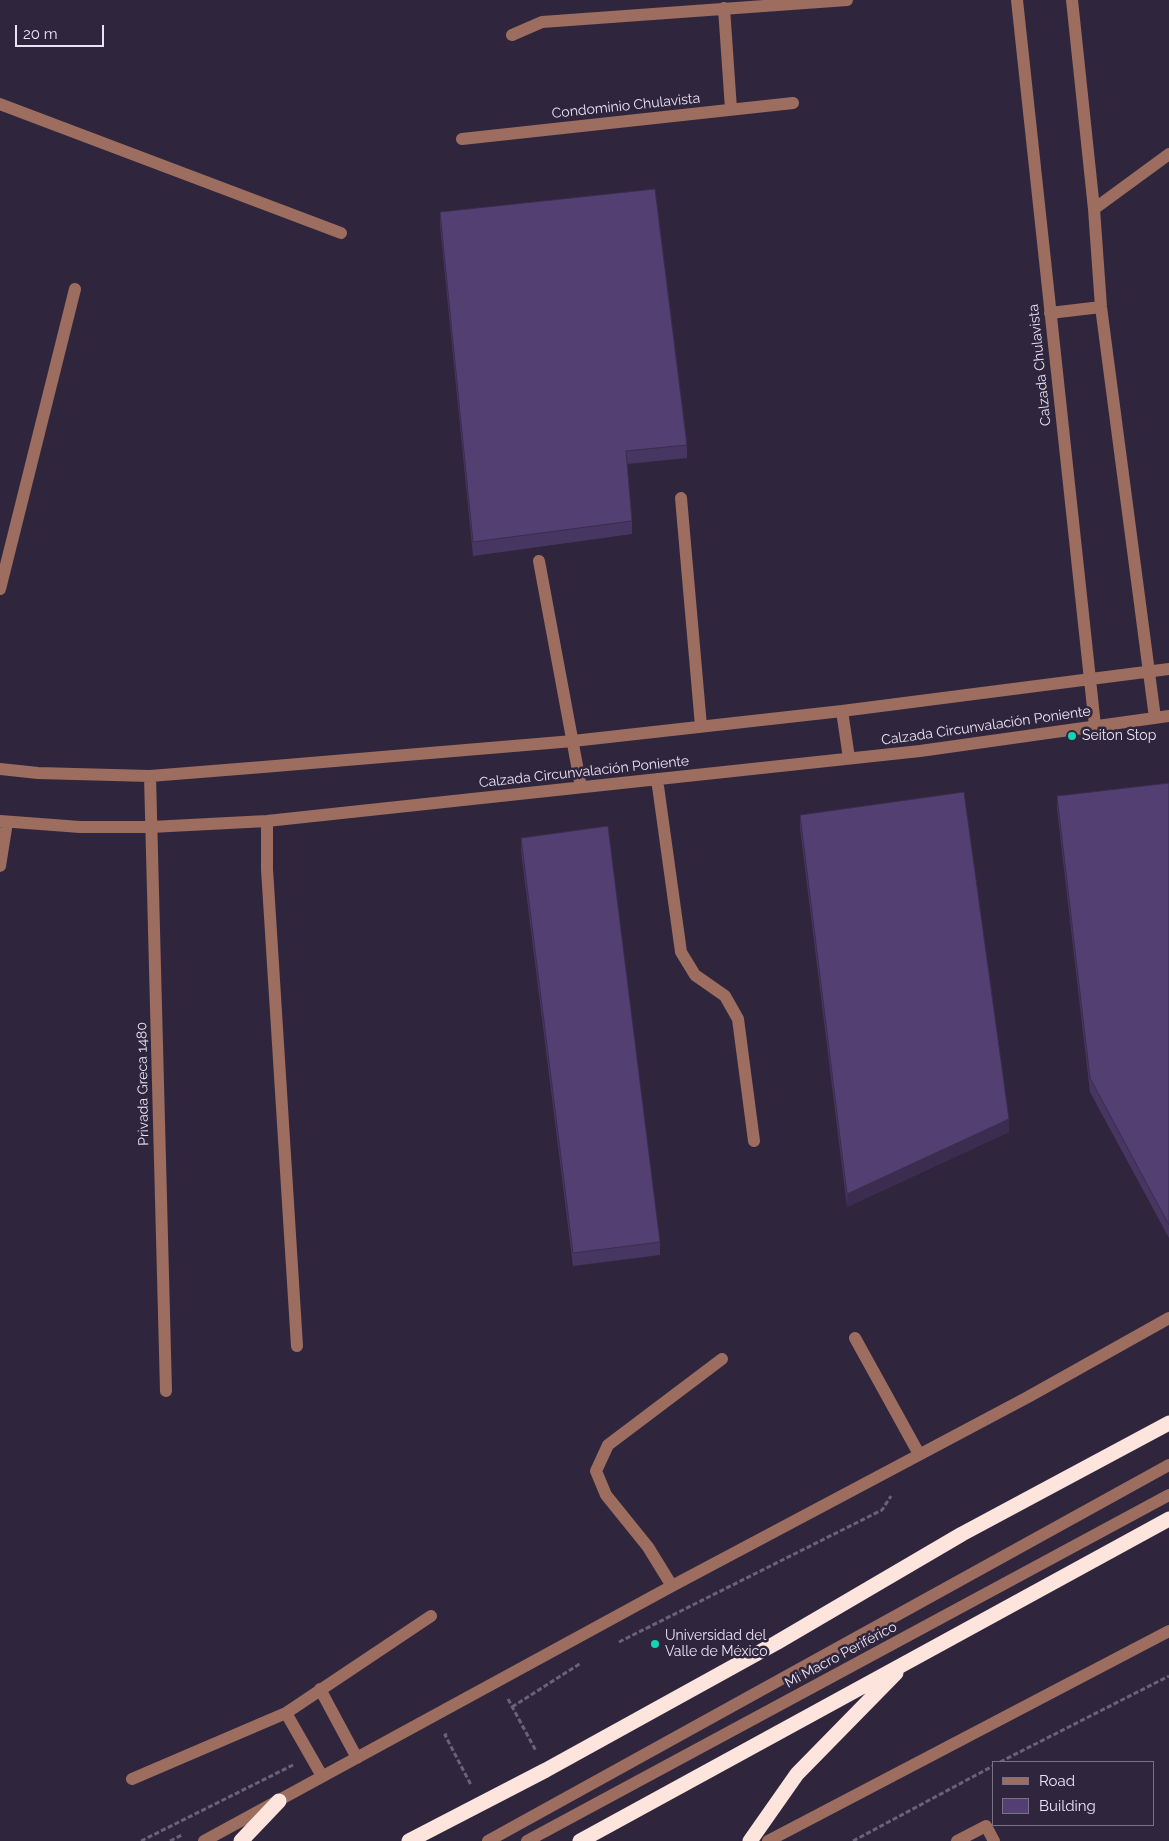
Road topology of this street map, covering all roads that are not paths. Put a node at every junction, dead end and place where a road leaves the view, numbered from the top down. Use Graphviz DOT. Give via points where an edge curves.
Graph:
graph roads {
  1 [pos="848,0"];
  2 [pos="1017,0"];
  3 [pos="1072,0"];
  4 [pos="724,8"];
  5 [pos="512,35"];
  6 [pos="793,103"];
  7 [pos="0,104"];
  8 [pos="731,110"];
  9 [pos="462,139"];
  10 [pos="1169,154"];
  11 [pos="1094,209"];
  12 [pos="342,233"];
  13 [pos="75,289"];
  14 [pos="1101,307"];
  15 [pos="1050,313"];
  16 [pos="681,498"];
  17 [pos="539,561"];
  18 [pos="0,590"];
  19 [pos="1169,669"];
  20 [pos="1150,672"];
  21 [pos="1090,679"];
  22 [pos="842,711"];
  23 [pos="1169,716"];
  24 [pos="1155,718"];
  25 [pos="701,726"];
  26 [pos="1095,726"];
  27 [pos="573,741"];
  28 [pos="849,758"];
  29 [pos="0,769"];
  30 [pos="150,776"];
  31 [pos="657,779"];
  32 [pos="581,788"];
  33 [pos="267,821"];
  34 [pos="4,822"];
  35 [pos="152,826"];
  36 [pos="0,866"];
  37 [pos="754,1142"];
  38 [pos="1169,1318"];
  39 [pos="855,1338"];
  40 [pos="296,1346"];
  41 [pos="722,1359"];
  42 [pos="166,1391"];
  43 [pos="1169,1423"];
  44 [pos="919,1454"];
  45 [pos="1169,1465"];
  46 [pos="1169,1495"];
  47 [pos="1169,1519"];
  48 [pos="672,1586"];
  49 [pos="431,1616"];
  50 [pos="1169,1631"];
  51 [pos="909,1660"];
  52 [pos="320,1689"];
  53 [pos="286,1713"];
  54 [pos="357,1758"];
  55 [pos="322,1776"];
  56 [pos="132,1779"];
  57 [pos="279,1801"];
  58 [pos="204,1841"];
  59 [pos="240,1841"];
  60 [pos="409,1841"];
  61 [pos="488,1841"];
  62 [pos="527,1841"];
  63 [pos="580,1841"];
  64 [pos="750,1841"];
  65 [pos="768,1841"];
  66 [pos="957,1841"];
  67 [pos="994,1841"];
  1 -- 4 [label="street"];
  2 -- 15 [label="street, Calzada Chulavista"];
  3 -- 11 [label="street"];
  4 -- 5 [label="street" via="542,22"];
  4 -- 8 [label="street"];
  6 -- 8 [label="street, Condominio Chulavista"];
  7 -- 12 [label="street"];
  8 -- 9 [label="street, Condominio Chulavista"];
  10 -- 11 [label="street"];
  11 -- 14 [label="street"];
  13 -- 18 [label="street"];
  14 -- 15 [label="street"];
  14 -- 20 [label="street"];
  15 -- 21 [label="street, Calzada Chulavista"];
  16 -- 25 [label="street"];
  17 -- 27 [label="street"];
  19 -- 20 [label="street"];
  20 -- 21 [label="street"];
  20 -- 24 [label="street"];
  21 -- 22 [label="street"];
  21 -- 26 [label="street, Calzada Chulavista"];
  22 -- 25 [label="street"];
  22 -- 28 [label="street"];
  23 -- 24 [label="street, Calzada Circunvalación Poniente"];
  24 -- 26 [label="street, Calzada Circunvalación Poniente"];
  25 -- 27 [label="street"];
  26 -- 28 [label="street, Calzada Circunvalación Poniente"];
  27 -- 30 [label="street"];
  27 -- 32 [label="street"];
  28 -- 31 [label="street, Calzada Circunvalación Poniente"];
  29 -- 30 [label="street"];
  30 -- 35 [label="street, Privada Greca 1480"];
  31 -- 32 [label="street, Calzada Circunvalación Poniente"];
  31 -- 37 [label="street" via="681,952 695,975 725,996 738,1019"];
  32 -- 33 [label="street, Calzada Circunvalación Poniente"];
  33 -- 35 [label="street, Calzada Circunvalación Poniente"];
  33 -- 40 [label="street" via="267,869"];
  34 -- 35 [label="street, Calzada Circunvalación Poniente" via="80,827"];
  34 -- 36 [label="street"];
  35 -- 42 [label="street, Privada Greca 1480"];
  38 -- 44 [label="street"];
  39 -- 44 [label="street"];
  41 -- 48 [label="street" via="608,1445 596,1471 606,1495 648,1547"];
  43 -- 60 [label="highway" via="962,1534 776,1643 546,1770"];
  44 -- 48 [label="street"];
  45 -- 61 [label="street"];
  46 -- 62 [label="street, Mi Macro Periférico"];
  47 -- 51 [label="highway"];
  48 -- 54 [label="street"];
  49 -- 52 [label="street"];
  50 -- 65 [label="street"];
  51 -- 63 [label="highway"];
  51 -- 64 [label="highway" via="797,1774"];
  52 -- 53 [label="street"];
  52 -- 54 [label="street"];
  53 -- 55 [label="street"];
  53 -- 56 [label="street"];
  54 -- 55 [label="street"];
  55 -- 57 [label="street"];
  57 -- 58 [label="street"];
  57 -- 59 [label="highway"];
  66 -- 67 [label="street" via="986,1826"];
}
